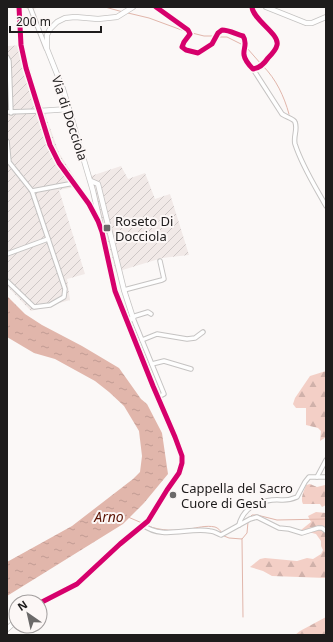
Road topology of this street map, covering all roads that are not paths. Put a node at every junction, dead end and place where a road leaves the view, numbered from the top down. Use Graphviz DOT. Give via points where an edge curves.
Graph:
graph roads {
  1 [pos="18,7"];
  2 [pos="30,7"];
  3 [pos="132,7"];
  4 [pos="156,7"];
  5 [pos="252,7"];
  6 [pos="266,7"];
  7 [pos="326,17"];
  8 [pos="47,49"];
  9 [pos="7,57"];
  10 [pos="253,69"];
  11 [pos="69,109"];
  12 [pos="39,111"];
  13 [pos="9,113"];
  14 [pos="7,141"];
  15 [pos="8,162"];
  16 [pos="91,181"];
  17 [pos="74,183"];
  18 [pos="32,191"];
  19 [pos="326,206"];
  20 [pos="102,232"];
  21 [pos="48,239"];
  22 [pos="7,254"];
  23 [pos="160,261"];
  24 [pos="7,281"];
  25 [pos="124,290"];
  26 [pos="151,314"];
  27 [pos="133,318"];
  28 [pos="126,321"];
  29 [pos="203,332"];
  30 [pos="142,340"];
  31 [pos="152,364"];
  32 [pos="191,369"];
  33 [pos="158,397"];
  34 [pos="326,460"];
  35 [pos="317,477"];
  36 [pos="326,477"];
  37 [pos="144,524"];
  38 [pos="240,525"];
  39 [pos="326,531"];
  40 [pos="48,599"];
  1 -- 12 [label="street" via="21,45"];
  2 -- 8 [label="street, Via di Docciola"];
  3 -- 8 [label="street" via="117,17 65,18 50,29 47,35"];
  4 -- 10 [label="street" via="188,30 190,34 182,47 186,50 198,52 212,44 222,30 243,36 246,40 244,55"];
  5 -- 10 [label="street" via="255,15 277,39 278,45 262,65"];
  6 -- 7 [label="street" via="306,23"];
  8 -- 11 [label="street, Via di Docciola"];
  9 -- 13 [label="street"];
  10 -- 19 [label="street" via="282,114 295,121 295,143"];
  11 -- 12 [label="street"];
  11 -- 16 [label="street, Via di Docciola"];
  12 -- 13 [label="street"];
  12 -- 17 [label="street" via="50,145 59,163"];
  14 -- 15 [label="street"];
  15 -- 18 [label="street"];
  16 -- 20 [label="street, Via di Docciola"];
  16 -- 25 [label="street" via="98,184"];
  17 -- 18 [label="street"];
  17 -- 20 [label="street" via="89,204"];
  18 -- 21 [label="street"];
  20 -- 28 [label="street" via="115,291"];
  21 -- 22 [label="street"];
  21 -- 24 [label="street" via="65,290 64,298 50,305 34,307"];
  23 -- 25 [label="street" via="164,279"];
  25 -- 27 [label="street"];
  26 -- 27 [label="street" via="148,312"];
  27 -- 28 [label="street"];
  27 -- 30 [label="street"];
  28 -- 33 [label="street"];
  29 -- 30 [label="street" via="195,338 157,334"];
  30 -- 31 [label="street"];
  31 -- 32 [label="street" via="164,360"];
  31 -- 33 [label="street" via="164,394"];
  33 -- 37 [label="street" via="180,449 182,467"];
  34 -- 35 [label="street"];
  35 -- 36 [label="street"];
  35 -- 38 [label="street" via="310,477 305,482 297,497 284,501 272,500 248,508 240,520"];
  37 -- 38 [label="street" via="148,529 157,532 209,530 223,535"];
  37 -- 40 [label="street" via="77,584"];
  38 -- 39 [label="street" via="257,517 279,528 302,533 318,528"];
}
